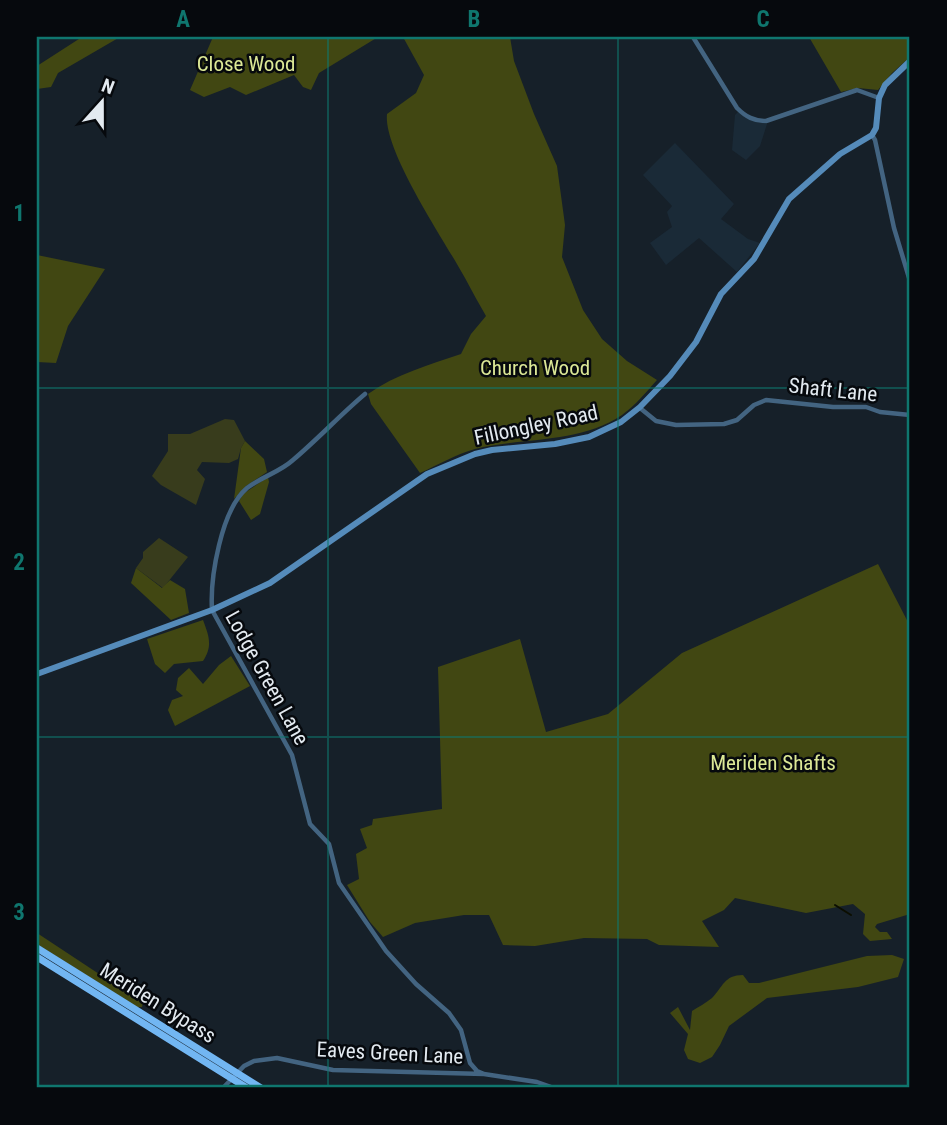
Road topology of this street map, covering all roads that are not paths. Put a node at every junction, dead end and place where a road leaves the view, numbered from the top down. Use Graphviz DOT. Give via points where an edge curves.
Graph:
graph roads {
  1 [pos="693,37"];
  2 [pos="910,61"];
  3 [pos="879,98"];
  4 [pos="872,135"];
  5 [pos="910,281"];
  6 [pos="365,394"];
  7 [pos="640,407"];
  8 [pos="910,415"];
  9 [pos="212,610"];
  10 [pos="37,674"];
  11 [pos="37,948"];
  12 [pos="37,957"];
  13 [pos="470,1063"];
  14 [pos="219,1066"];
  15 [pos="464,1072"];
  16 [pos="484,1074"];
  17 [pos="240,1080"];
  18 [pos="223,1088"];
  19 [pos="247,1088"];
  20 [pos="261,1088"];
  21 [pos="554,1088"];
  1 -- 3 [label="street" via="747,117 766,121 857,90"];
  2 -- 3 [label="main road" via="885,85"];
  3 -- 4 [label="main road"];
  4 -- 5 [label="street"];
  4 -- 7 [label="main road, Fillongley Road" via="833,160 789,200 754,259 721,294 696,342"];
  6 -- 9 [label="street" via="291,463 236,499 214,563"];
  7 -- 8 [label="street, Shaft Lane" via="656,421 676,425 731,423 766,400"];
  7 -- 9 [label="main road, Fillongley Road" via="589,437 492,450 427,474 270,583"];
  9 -- 10 [label="main road, Fillongley Road"];
  9 -- 13 [label="street, Lodge Green Lane" via="292,755 310,824 329,844 340,883 386,951 449,1013 461,1030"];
  11 -- 14 [label="highway, Meriden Bypass"];
  12 -- 14 [label="highway, Meriden Bypass"];
  13 -- 15 [label="street"];
  13 -- 16 [label="street"];
  14 -- 17 [label="highway, Meriden Bypass"];
  15 -- 16 [label="street, Eaves Green Lane"];
  15 -- 18 [label="street, Eaves Green Lane" via="333,1070 277,1058 244,1066"];
  16 -- 21 [label="street, Eaves Green Lane"];
  17 -- 19 [label="highway, Meriden Bypass"];
  17 -- 20 [label="highway, Meriden Bypass"];
}
